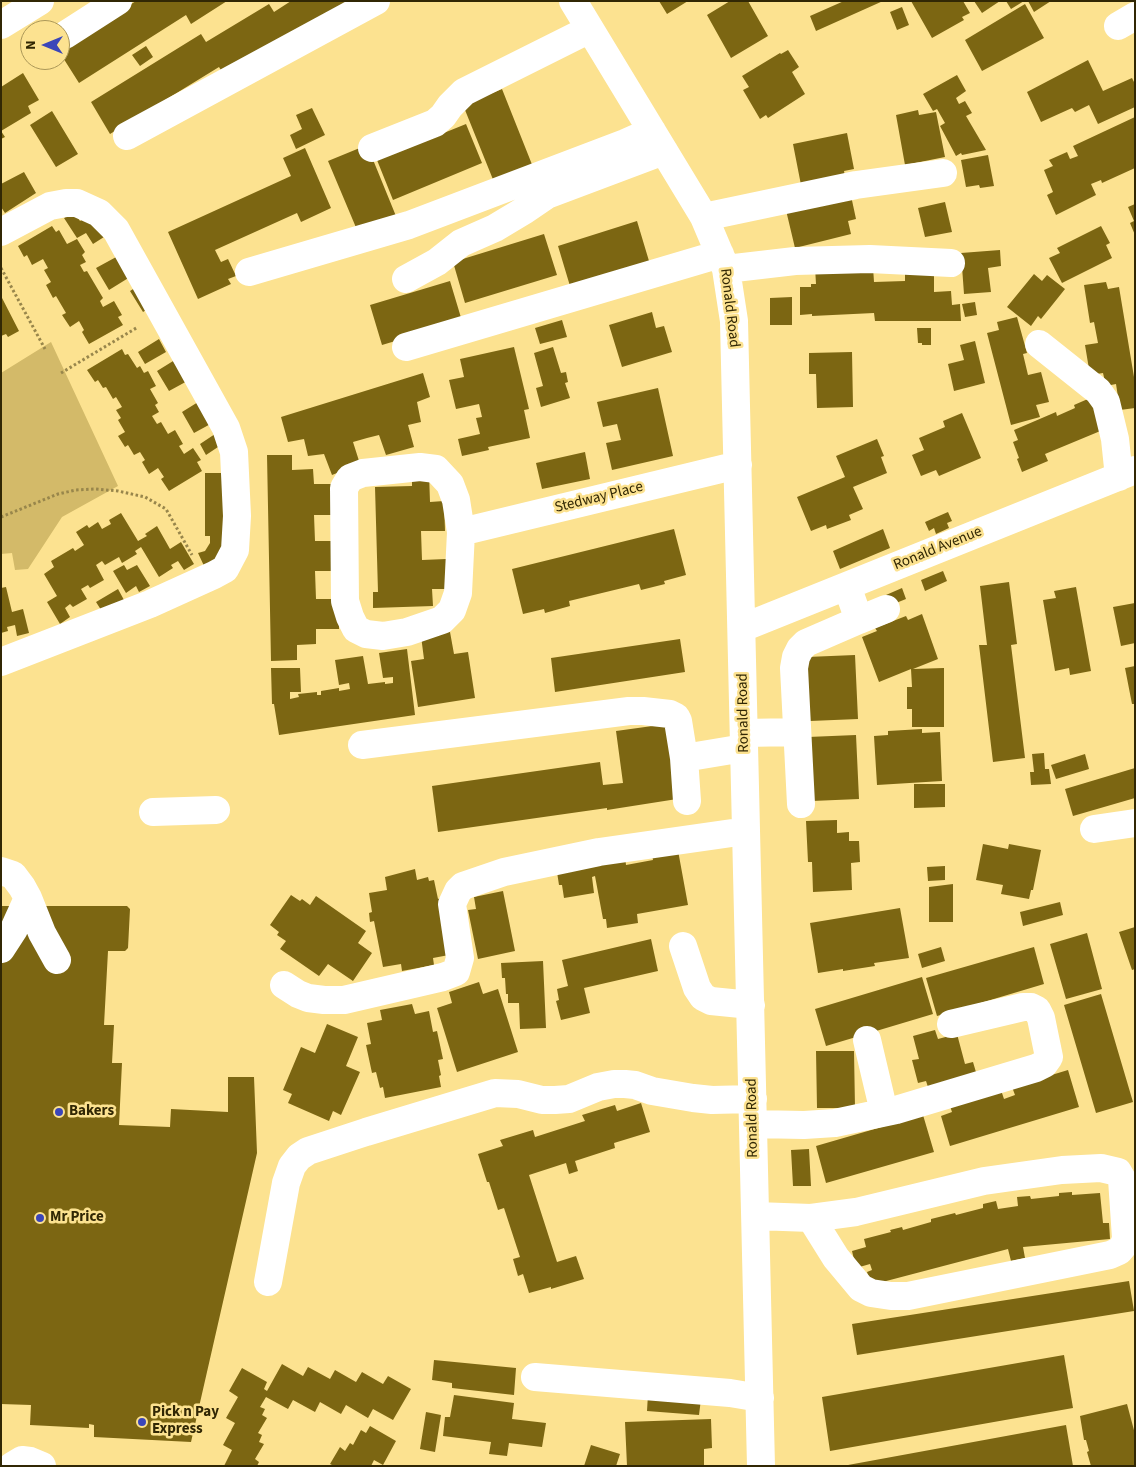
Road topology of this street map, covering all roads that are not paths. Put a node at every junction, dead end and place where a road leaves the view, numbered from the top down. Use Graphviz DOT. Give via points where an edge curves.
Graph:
graph roads {
  1 [pos="40,1"];
  2 [pos="118,1"];
  3 [pos="376,1"];
  4 [pos="573,1"];
  5 [pos="1,25"];
  6 [pos="590,29"];
  7 [pos="70,32"];
  8 [pos="127,136"];
  9 [pos="658,141"];
  10 [pos="372,148"];
  11 [pos="943,173"];
  12 [pos="704,217"];
  13 [pos="1,232"];
  14 [pos="723,261"];
  15 [pos="951,263"];
  16 [pos="250,272"];
  17 [pos="406,279"];
  18 [pos="1039,344"];
  19 [pos="406,347"];
  20 [pos="738,465"];
  21 [pos="1127,474"];
  22 [pos="461,532"];
  23 [pos="847,586"];
  24 [pos="886,609"];
  25 [pos="859,620"];
  26 [pos="742,628"];
  27 [pos="1,662"];
  28 [pos="797,732"];
  29 [pos="744,741"];
  30 [pos="362,745"];
  31 [pos="684,758"];
  32 [pos="687,801"];
  33 [pos="801,804"];
  34 [pos="216,810"];
  35 [pos="154,812"];
  36 [pos="1135,823"];
  37 [pos="1094,829"];
  38 [pos="746,831"];
  39 [pos="1,871"];
  40 [pos="27,896"];
  41 [pos="683,946"];
  42 [pos="1,949"];
  43 [pos="57,960"];
  44 [pos="284,985"];
  45 [pos="751,1005"];
  46 [pos="951,1024"];
  47 [pos="867,1040"];
  48 [pos="753,1111"];
  49 [pos="884,1112"];
  50 [pos="756,1216"];
  51 [pos="811,1218"];
  52 [pos="268,1282"];
  53 [pos="535,1377"];
  54 [pos="760,1398"];
  55 [pos="40,1465"];
  56 [pos="12,1466"];
  57 [pos="761,1466"];
  1 -- 5 [label="street"];
  2 -- 7 [label="street"];
  3 -- 8 [label="street"];
  4 -- 6 [label="street, Ronald Road"];
  6 -- 9 [label="street, Ronald Road"];
  6 -- 10 [label="street" via="464,92 435,123"];
  9 -- 12 [label="street, Ronald Road"];
  9 -- 16 [label="street" via="625,143 409,225"];
  9 -- 17 [label="street" via="547,195 501,225 461,243 437,262"];
  11 -- 12 [label="street" via="856,185"];
  12 -- 14 [label="street, Ronald Road"];
  13 -- 27 [label="street" via="50,206 66,203 77,203 108,220 226,428 234,452 237,516 235,550 225,569 150,604"];
  14 -- 15 [label="street" via="870,259"];
  14 -- 19 [label="street"];
  14 -- 20 [label="street, Ronald Road" via="734,322"];
  18 -- 21 [label="street" via="1098,391 1106,402"];
  20 -- 22 [label="street, Stedway Place"];
  20 -- 26 [label="street, Ronald Road"];
  21 -- 23 [label="street, Ronald Avenue"];
  22 -- 22 [label="street" via="458,593 452,610 442,620 383,636 356,629 345,601 344,488 350,478 363,473 420,467 436,469 450,484"];
  23 -- 25 [label="street"];
  23 -- 26 [label="street, Ronald Avenue"];
  24 -- 25 [label="street"];
  25 -- 28 [label="street" via="806,644 796,657"];
  26 -- 29 [label="street, Ronald Road"];
  28 -- 29 [label="street"];
  28 -- 33 [label="street"];
  29 -- 31 [label="street"];
  29 -- 38 [label="street, Ronald Road"];
  30 -- 31 [label="street" via="643,711 676,717"];
  31 -- 32 [label="street"];
  34 -- 35 [label="street"];
  36 -- 37 [label="street"];
  38 -- 44 [label="street" via="599,852 504,872 464,886 452,904 460,958 456,972 443,977 344,1000 308,998"];
  38 -- 45 [label="street, Ronald Road"];
  39 -- 40 [label="street" via="13,875"];
  40 -- 42 [label="street" via="14,929"];
  40 -- 43 [label="street"];
  41 -- 45 [label="street" via="703,997 711,1002"];
  45 -- 48 [label="street, Ronald Road"];
  46 -- 49 [label="street" via="1031,1007 1041,1018 1049,1057 1036,1068"];
  47 -- 49 [label="street"];
  48 -- 49 [label="street" via="804,1125 834,1123"];
  48 -- 50 [label="street, Ronald Road"];
  48 -- 52 [label="street" via="625,1084 598,1087 569,1099 555,1100 495,1093 308,1151 292,1166 286,1183"];
  50 -- 51 [label="street"];
  50 -- 54 [label="street, Ronald Road"];
  51 -- 51 [label="street" via="856,1212 984,1181 1102,1168 1118,1172 1122,1179 1126,1238 1124,1245 1110,1255 908,1296 891,1296 861,1288 836,1258"];
  53 -- 54 [label="street"];
  54 -- 57 [label="street, Ronald Road"];
  55 -- 56 [label="street" via="22,1460"];
}
